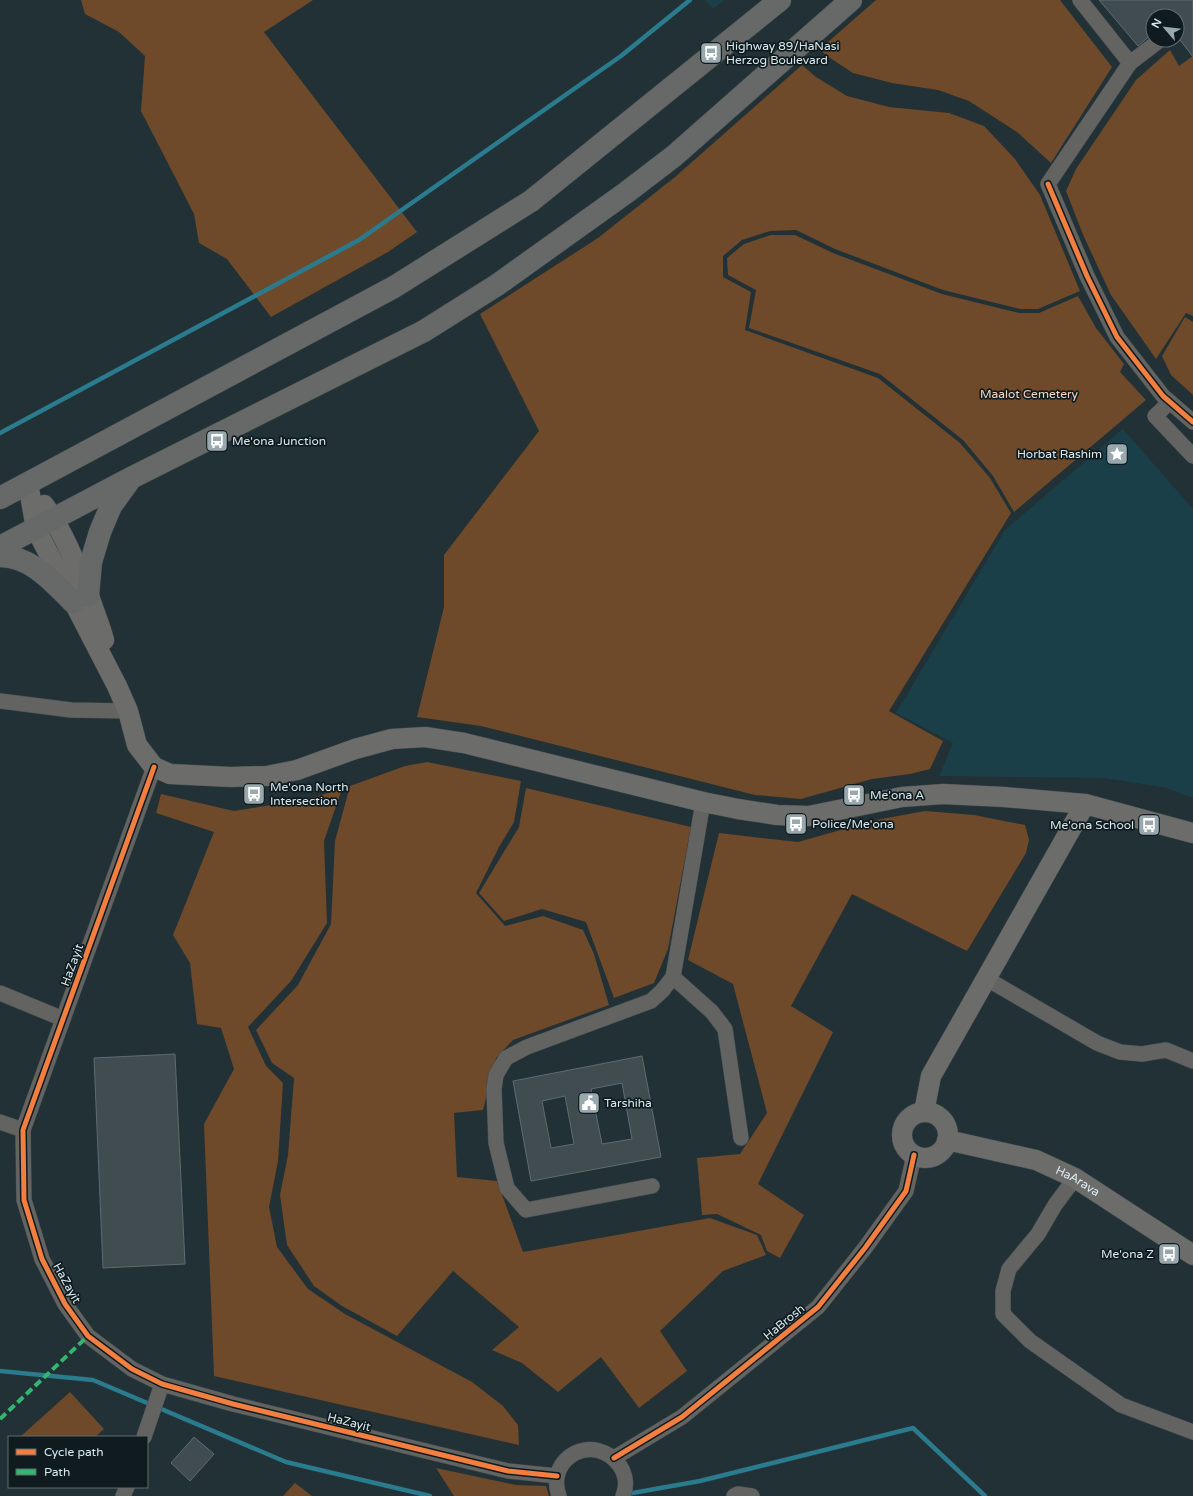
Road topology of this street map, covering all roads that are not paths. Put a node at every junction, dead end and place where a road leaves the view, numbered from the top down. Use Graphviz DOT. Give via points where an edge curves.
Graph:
graph roads {
  1 [pos="780,0"];
  2 [pos="851,0"];
  3 [pos="1080,0"];
  4 [pos="1150,48"];
  5 [pos="1130,63"];
  6 [pos="1170,402"];
  7 [pos="1193,422"];
  8 [pos="1193,456"];
  9 [pos="131,478"];
  10 [pos="28,483"];
  11 [pos="0,498"];
  12 [pos="45,524"];
  13 [pos="0,547"];
  14 [pos="0,556"];
  15 [pos="81,599"];
  16 [pos="0,701"];
  17 [pos="128,711"];
  18 [pos="154,766"];
  19 [pos="703,802"];
  20 [pos="1085,804"];
  21 [pos="1193,833"];
  22 [pos="673,977"];
  23 [pos="987,979"];
  24 [pos="0,993"];
  25 [pos="63,1018"];
  26 [pos="1193,1061"];
  27 [pos="924,1112"];
  28 [pos="0,1122"];
  29 [pos="23,1130"];
  30 [pos="741,1138"];
  31 [pos="947,1140"];
  32 [pos="914,1155"];
  33 [pos="1075,1178"];
  34 [pos="652,1186"];
  35 [pos="1193,1255"];
  36 [pos="162,1384"];
  37 [pos="1193,1432"];
  38 [pos="144,1436"];
  39 [pos="614,1458"];
  40 [pos="557,1476"];
  41 [pos="559,1496"];
  42 [pos="623,1496"];
  43 [pos="734,1496"];
  44 [pos="752,1496"];
  1 -- 10 [label="highway" via="531,201 394,287"];
  2 -- 9 [label="highway" via="674,156 497,285 424,332"];
  3 -- 5 [label="street"];
  4 -- 5 [label="street"];
  5 -- 6 [label="street" via="1048,184 1087,276 1117,337"];
  6 -- 7 [label="street"];
  6 -- 8 [label="street" via="1155,416"];
  9 -- 12 [label="highway"];
  9 -- 15 [label="highway" via="111,506 100,532"];
  10 -- 11 [label="highway"];
  10 -- 12 [label="main road"];
  12 -- 13 [label="highway"];
  12 -- 15 [label="main road"];
  14 -- 15 [label="highway" via="24,560"];
  15 -- 17 [label="main road"];
  16 -- 17 [label="street" via="71,710"];
  17 -- 18 [label="main road" via="137,745"];
  18 -- 19 [label="main road" via="170,774 267,776 297,770 392,739 425,737 464,743"];
  18 -- 25 [label="street, HaZayit"];
  19 -- 20 [label="main road" via="777,815 810,816 902,798 943,794"];
  19 -- 22 [label="street"];
  20 -- 21 [label="main road"];
  20 -- 23 [label="main road"];
  22 -- 30 [label="street" via="712,1012 725,1029"];
  22 -- 34 [label="street" via="652,1001 527,1047 506,1058 496,1075 494,1089 496,1143 507,1188 526,1210"];
  23 -- 26 [label="street" via="1097,1043 1120,1052 1142,1054 1166,1050"];
  23 -- 27 [label="main road" via="931,1076"];
  24 -- 25 [label="street"];
  25 -- 29 [label="street, HaZayit"];
  27 -- 31 [label="main road" via="941,1118 948,1132"];
  27 -- 32 [label="main road" via="909,1118 903,1128 904,1144"];
  28 -- 29 [label="street"];
  29 -- 36 [label="street, HaZayit" via="24,1200 42,1258 65,1304 88,1336 132,1369"];
  31 -- 32 [label="main road" via="937,1154 922,1158"];
  31 -- 33 [label="main road, HaArava" via="1036,1160"];
  32 -- 39 [label="street, HaBrosh" via="906,1192 818,1307 682,1417"];
  33 -- 35 [label="main road, HaArava"];
  33 -- 37 [label="street" via="1038,1234 1009,1269 1003,1291 1003,1314 1030,1341 1120,1405"];
  36 -- 38 [label="street"];
  36 -- 40 [label="street, HaZayit" via="233,1404 508,1471"];
  39 -- 40 [label="street" via="592,1449 580,1451 566,1460"];
  39 -- 42 [label="street" via="623,1470 626,1482"];
  40 -- 41 [label="street" via="556,1488"];
  43 -- 44 [label="street"];
}
